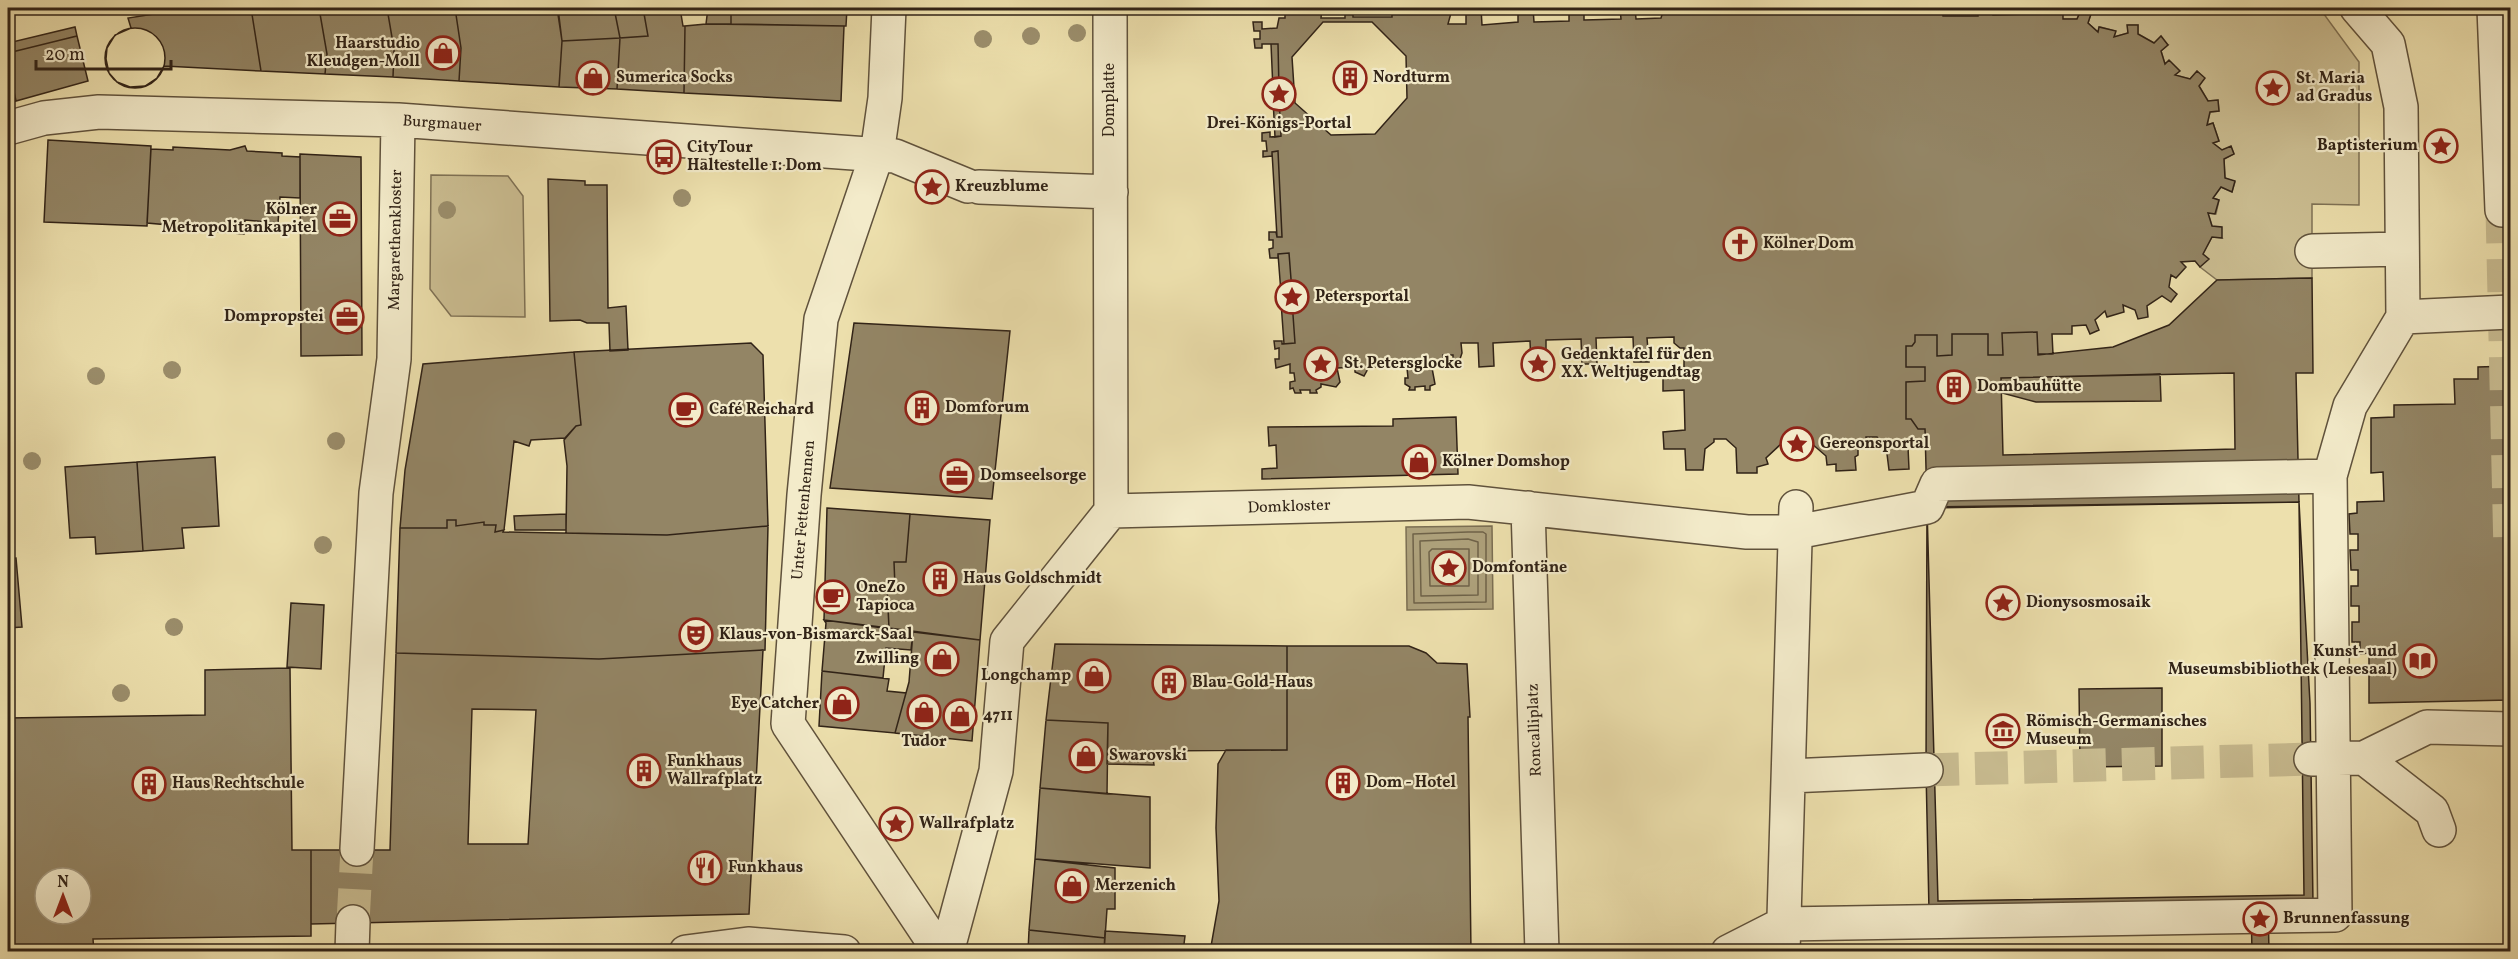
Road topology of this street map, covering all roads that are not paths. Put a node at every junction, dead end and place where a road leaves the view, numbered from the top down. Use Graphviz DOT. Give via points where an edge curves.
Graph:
graph roads {
  1 [pos="889,8"];
  2 [pos="1110,8"];
  3 [pos="2357,8"];
  4 [pos="2494,8"];
  5 [pos="398,120"];
  6 [pos="8,128"];
  7 [pos="877,154"];
  8 [pos="1110,192"];
  9 [pos="2505,203"];
  10 [pos="2402,249"];
  11 [pos="2312,251"];
  12 [pos="2511,312"];
  13 [pos="2403,316"];
  14 [pos="2330,476"];
  15 [pos="1528,508"];
  16 [pos="1110,512"];
  17 [pos="1796,519"];
  18 [pos="2511,729"];
  19 [pos="2337,758"];
  20 [pos="1926,770"];
  21 [pos="1790,776"];
  22 [pos="2439,830"];
  23 [pos="357,849"];
  24 [pos="1783,938"];
  25 [pos="686,951"];
  26 [pos="844,951"];
  27 [pos="940,951"];
  28 [pos="947,951"];
  29 [pos="1542,951"];
  30 [pos="1728,951"];
  1 -- 7 [label="street, Unter Fettenhennen" via="885,99"];
  2 -- 8 [label="street, Domplatte"];
  3 -- 10 [label="street" via="2388,44 2401,107"];
  4 -- 9 [label="street"];
  5 -- 6 [label="street, Burgmauer" via="99,112 44,118"];
  5 -- 7 [label="street, Burgmauer"];
  5 -- 23 [label="street, Margarethenkloster" via="394,359 376,493"];
  7 -- 8 [label="street, Burgmauer" via="895,156 974,186"];
  7 -- 27 [label="street, Unter Fettenhennen" via="832,320 804,495 788,723"];
  8 -- 16 [label="street, Domplatte"];
  10 -- 11 [label="street"];
  10 -- 13 [label="street"];
  12 -- 13 [label="street"];
  13 -- 14 [label="street" via="2350,406"];
  14 -- 17 [label="street" via="1937,484 1927,507"];
  14 -- 19 [label="street"];
  15 -- 16 [label="street, Domkloster" via="1468,502"];
  15 -- 17 [label="street" via="1746,532"];
  15 -- 29 [label="street, Roncalliplatz"];
  16 -- 28 [label="street" via="1007,641 996,771"];
  17 -- 21 [label="street"];
  18 -- 19 [label="street" via="2427,727"];
  19 -- 22 [label="street" via="2432,811"];
  19 -- 24 [label="street" via="2335,915 1949,921"];
  20 -- 21 [label="street"];
  21 -- 24 [label="street"];
  24 -- 30 [label="street"];
  25 -- 26 [label="street" via="748,944"];
}
